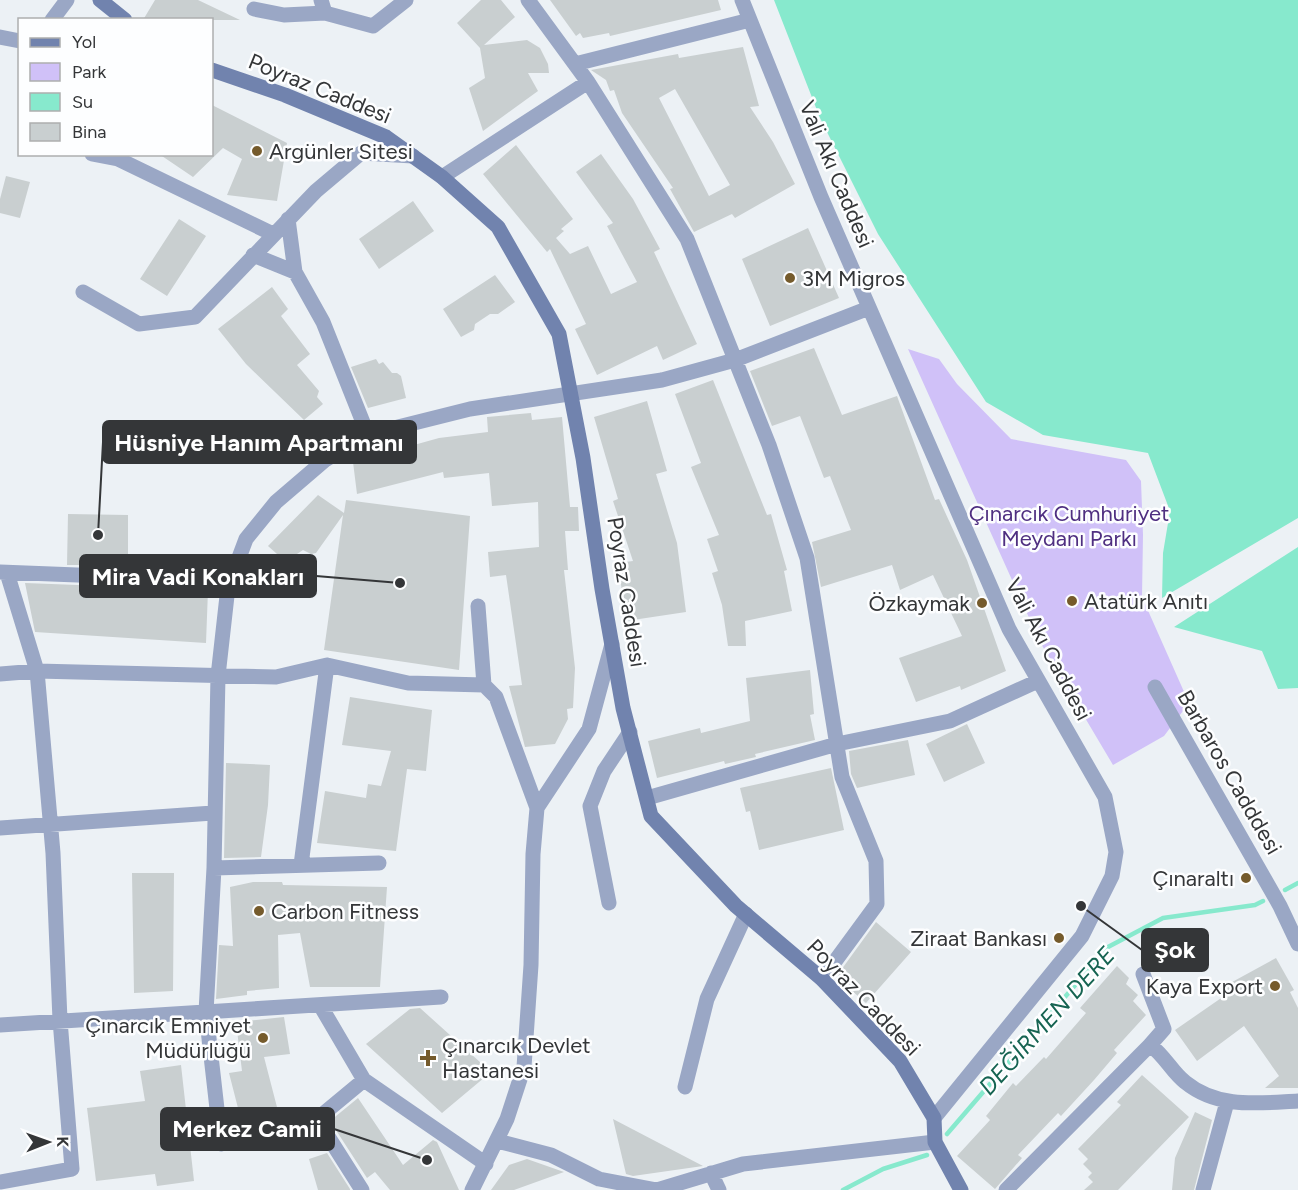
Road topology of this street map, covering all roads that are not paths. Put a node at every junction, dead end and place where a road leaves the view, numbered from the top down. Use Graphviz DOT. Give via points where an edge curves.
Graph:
graph roads {
  1 [pos="67,0"];
  2 [pos="100,0"];
  3 [pos="406,0"];
  4 [pos="528,0"];
  5 [pos="742,0"];
  6 [pos="323,6"];
  7 [pos="254,9"];
  8 [pos="54,18"];
  9 [pos="122,18"];
  10 [pos="750,20"];
  11 [pos="0,37"];
  12 [pos="18,41"];
  13 [pos="575,64"];
  14 [pos="213,70"];
  15 [pos="588,82"];
  16 [pos="102,156"];
  17 [pos="413,156"];
  18 [pos="442,177"];
  19 [pos="288,219"];
  20 [pos="273,234"];
  21 [pos="253,255"];
  22 [pos="295,272"];
  23 [pos="83,292"];
  24 [pos="869,308"];
  25 [pos="735,360"];
  26 [pos="571,394"];
  27 [pos="368,435"];
  28 [pos="3,572"];
  29 [pos="231,581"];
  30 [pos="478,606"];
  31 [pos="612,644"];
  32 [pos="327,665"];
  33 [pos="36,671"];
  34 [pos="0,675"];
  35 [pos="218,676"];
  36 [pos="1038,681"];
  37 [pos="484,685"];
  38 [pos="1155,687"];
  39 [pos="630,732"];
  40 [pos="837,744"];
  41 [pos="647,798"];
  42 [pos="537,808"];
  43 [pos="213,813"];
  44 [pos="50,823"];
  45 [pos="0,828"];
  46 [pos="379,862"];
  47 [pos="301,865"];
  48 [pos="214,868"];
  49 [pos="609,903"];
  50 [pos="746,914"];
  51 [pos="1298,944"];
  52 [pos="1143,974"];
  53 [pos="822,979"];
  54 [pos="441,997"];
  55 [pos="320,1005"];
  56 [pos="206,1012"];
  57 [pos="60,1020"];
  58 [pos="0,1025"];
  59 [pos="1150,1045"];
  60 [pos="364,1080"];
  61 [pos="685,1087"];
  62 [pos="1298,1101"];
  63 [pos="1227,1102"];
  64 [pos="934,1118"];
  65 [pos="497,1141"];
  66 [pos="935,1142"];
  67 [pos="221,1144"];
  68 [pos="486,1164"];
  69 [pos="711,1173"];
  70 [pos="0,1182"];
  71 [pos="362,1190"];
  72 [pos="472,1190"];
  73 [pos="719,1190"];
  74 [pos="961,1190"];
  75 [pos="1006,1190"];
  76 [pos="1203,1190"];
  1 -- 8 [label="street"];
  2 -- 9 [label="street"];
  3 -- 6 [label="street" via="373,26"];
  4 -- 13 [label="street"];
  5 -- 10 [label="street, Vali Akı Caddesi"];
  6 -- 7 [label="street" via="284,15"];
  10 -- 13 [label="street"];
  10 -- 24 [label="street, Vali Akı Caddesi"];
  11 -- 12 [label="street"];
  13 -- 15 [label="street"];
  14 -- 17 [label="street, Poyraz Caddesi" via="386,137"];
  15 -- 18 [label="street"];
  15 -- 25 [label="street" via="687,239"];
  16 -- 20 [label="street" via="118,159"];
  17 -- 18 [label="street, Poyraz Caddesi"];
  17 -- 19 [label="street" via="361,153"];
  18 -- 26 [label="street, Poyraz Caddesi" via="498,227 559,334"];
  19 -- 20 [label="street"];
  19 -- 22 [label="street"];
  20 -- 21 [label="street"];
  21 -- 22 [label="street"];
  21 -- 23 [label="street" via="195,317 139,324"];
  22 -- 27 [label="street" via="323,322"];
  24 -- 25 [label="street"];
  24 -- 36 [label="street, Vali Akı Caddesi" via="1009,629"];
  25 -- 26 [label="street" via="662,380"];
  25 -- 40 [label="street" via="807,558"];
  26 -- 27 [label="street" via="470,410"];
  26 -- 31 [label="street, Poyraz Caddesi"];
  27 -- 29 [label="street" via="325,460 276,502 246,539"];
  28 -- 29 [label="street"];
  28 -- 33 [label="street"];
  29 -- 35 [label="street"];
  30 -- 37 [label="street"];
  31 -- 39 [label="street, Poyraz Caddesi"];
  31 -- 42 [label="street" via="589,729"];
  32 -- 35 [label="street" via="276,677"];
  32 -- 37 [label="street" via="408,683"];
  32 -- 47 [label="street"];
  33 -- 34 [label="street"];
  33 -- 35 [label="street"];
  33 -- 44 [label="street"];
  35 -- 43 [label="street"];
  36 -- 40 [label="street" via="950,722"];
  36 -- 64 [label="street, Vali Akı Caddesi" via="1105,797 1116,852 1112,876 1082,936"];
  37 -- 42 [label="street" via="496,697"];
  38 -- 51 [label="street, Barbaros Cadddesi"];
  39 -- 41 [label="street, Poyraz Caddesi"];
  39 -- 49 [label="street" via="604,771 590,806"];
  40 -- 41 [label="street"];
  40 -- 53 [label="street" via="843,777 876,861 877,904"];
  41 -- 50 [label="street, Poyraz Caddesi" via="651,816"];
  42 -- 65 [label="street" via="524,1067"];
  43 -- 44 [label="street"];
  43 -- 48 [label="street"];
  44 -- 45 [label="street"];
  44 -- 57 [label="street"];
  46 -- 47 [label="street"];
  47 -- 48 [label="street"];
  48 -- 56 [label="street"];
  50 -- 53 [label="street, Poyraz Caddesi"];
  50 -- 61 [label="street" via="707,999"];
  52 -- 59 [label="street" via="1164,1029"];
  53 -- 64 [label="street, Poyraz Caddesi" via="900,1062"];
  54 -- 55 [label="street"];
  55 -- 56 [label="street"];
  55 -- 60 [label="street"];
  56 -- 57 [label="street"];
  56 -- 67 [label="street"];
  57 -- 58 [label="street"];
  57 -- 70 [label="street" via="72,1169"];
  59 -- 63 [label="street" via="1164,1055 1184,1082 1210,1098"];
  59 -- 75 [label="street"];
  60 -- 68 [label="street"];
  60 -- 71 [label="street" via="317,1119"];
  62 -- 63 [label="street"];
  63 -- 76 [label="street"];
  64 -- 66 [label="street, Poyraz Caddesi"];
  65 -- 68 [label="street"];
  65 -- 69 [label="street" via="551,1155 599,1179 657,1190"];
  66 -- 69 [label="street" via="743,1164"];
  66 -- 74 [label="street, Poyraz Caddesi"];
  68 -- 72 [label="street"];
  69 -- 73 [label="street"];
}
